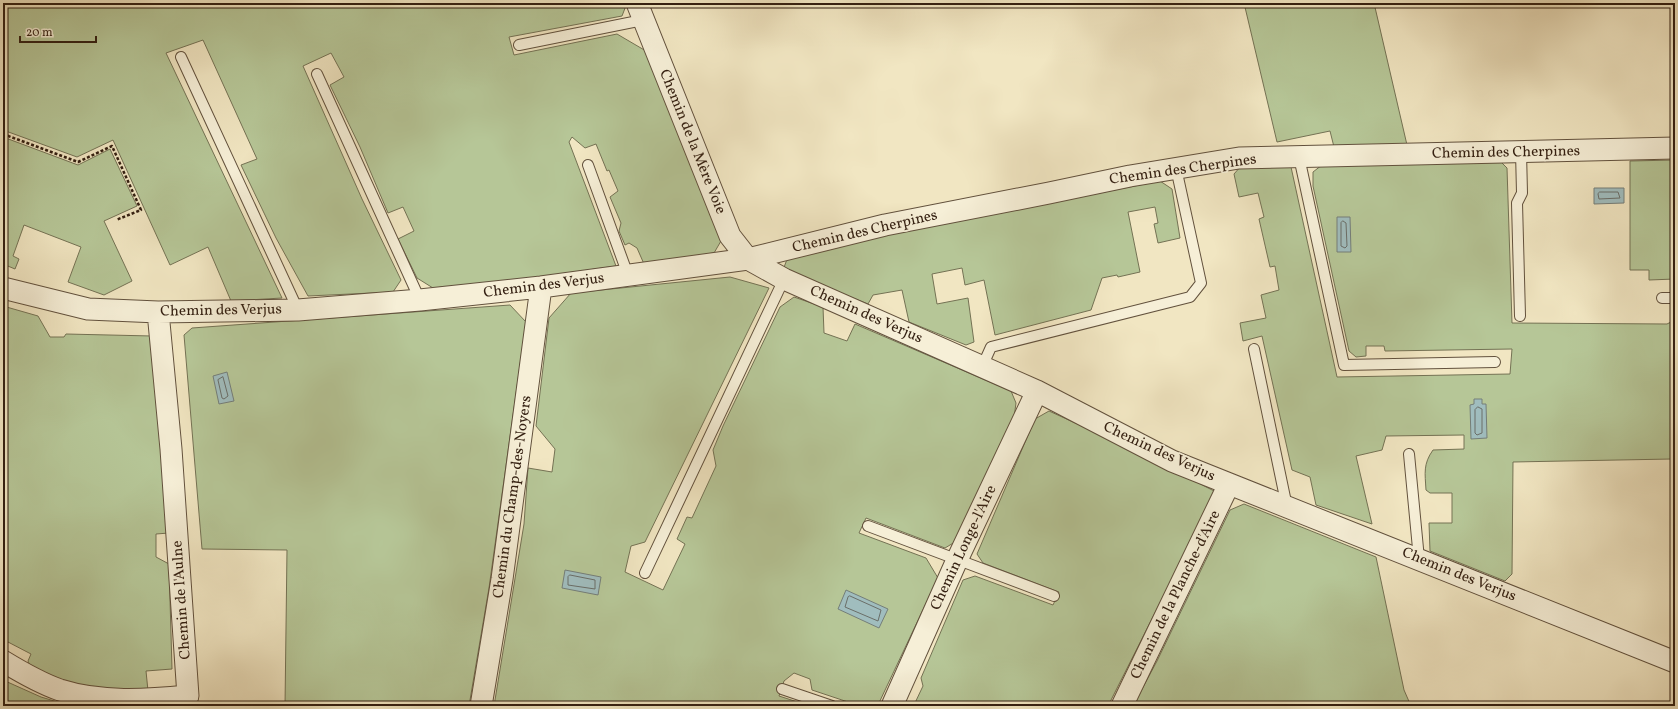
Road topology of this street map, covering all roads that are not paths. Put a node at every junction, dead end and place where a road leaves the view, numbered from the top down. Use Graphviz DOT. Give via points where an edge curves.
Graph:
graph roads {
  1 [pos="640,12"];
  2 [pos="519,44"];
  3 [pos="181,57"];
  4 [pos="316,74"];
  5 [pos="1675,148"];
  6 [pos="1521,152"];
  7 [pos="1299,157"];
  8 [pos="588,165"];
  9 [pos="1176,168"];
  10 [pos="748,260"];
  11 [pos="628,275"];
  12 [pos="784,278"];
  13 [pos="541,287"];
  14 [pos="3,288"];
  15 [pos="1662,298"];
  16 [pos="1675,298"];
  17 [pos="420,300"];
  18 [pos="298,310"];
  19 [pos="158,312"];
  20 [pos="1520,316"];
  21 [pos="1254,349"];
  22 [pos="1495,362"];
  23 [pos="982,367"];
  24 [pos="1037,392"];
  25 [pos="1410,454"];
  26 [pos="1229,484"];
  27 [pos="1287,507"];
  28 [pos="868,526"];
  29 [pos="1419,559"];
  30 [pos="957,560"];
  31 [pos="645,573"];
  32 [pos="1054,596"];
  33 [pos="3,661"];
  34 [pos="1675,662"];
  35 [pos="782,689"];
  36 [pos="481,706"];
  37 [pos="832,706"];
  38 [pos="892,706"];
  39 [pos="1122,706"];
  1 -- 2 [label="lane, Chemin de la Mère Voie"];
  1 -- 10 [label="street, Chemin de la Mère Voie" via="730,236"];
  3 -- 18 [label="lane"];
  4 -- 17 [label="lane"];
  5 -- 6 [label="street, Chemin des Cherpines"];
  6 -- 7 [label="street, Chemin des Cherpines"];
  6 -- 20 [label="lane" via="1522,193 1517,204"];
  7 -- 9 [label="street, Chemin des Cherpines" via="1239,158"];
  7 -- 22 [label="lane" via="1344,364"];
  8 -- 11 [label="lane"];
  9 -- 10 [label="street, Chemin des Cherpines" via="885,225"];
  9 -- 23 [label="lane" via="1201,283 1190,297 991,347"];
  10 -- 11 [label="street, Chemin des Verjus"];
  10 -- 12 [label="street, Chemin des Verjus"];
  11 -- 13 [label="street, Chemin des Verjus"];
  12 -- 23 [label="street, Chemin des Verjus"];
  12 -- 31 [label="lane"];
  13 -- 17 [label="street, Chemin des Verjus"];
  13 -- 36 [label="street, Chemin du Champ-des-Noyers" via="502,580"];
  14 -- 19 [label="street, Chemin des Verjus" via="88,309"];
  15 -- 16 [label="lane"];
  17 -- 18 [label="street, Chemin des Verjus"];
  18 -- 19 [label="street, Chemin des Verjus"];
  19 -- 33 [label="street, Chemin de l'Aulne" via="171,449 188,696 150,700 92,696 61,690 28,676"];
  21 -- 27 [label="lane"];
  23 -- 24 [label="street, Chemin des Verjus"];
  24 -- 26 [label="street, Chemin des Verjus" via="1172,461"];
  24 -- 30 [label="street, Chemin Longe-l'Aire"];
  25 -- 29 [label="lane"];
  26 -- 27 [label="street, Chemin des Verjus"];
  26 -- 39 [label="street, Chemin de la Planche-d'Aire"];
  27 -- 29 [label="street, Chemin des Verjus"];
  28 -- 30 [label="lane"];
  29 -- 34 [label="street, Chemin des Verjus"];
  30 -- 32 [label="lane"];
  30 -- 38 [label="street, Chemin Longe-l'Aire"];
  35 -- 37 [label="lane"];
}
